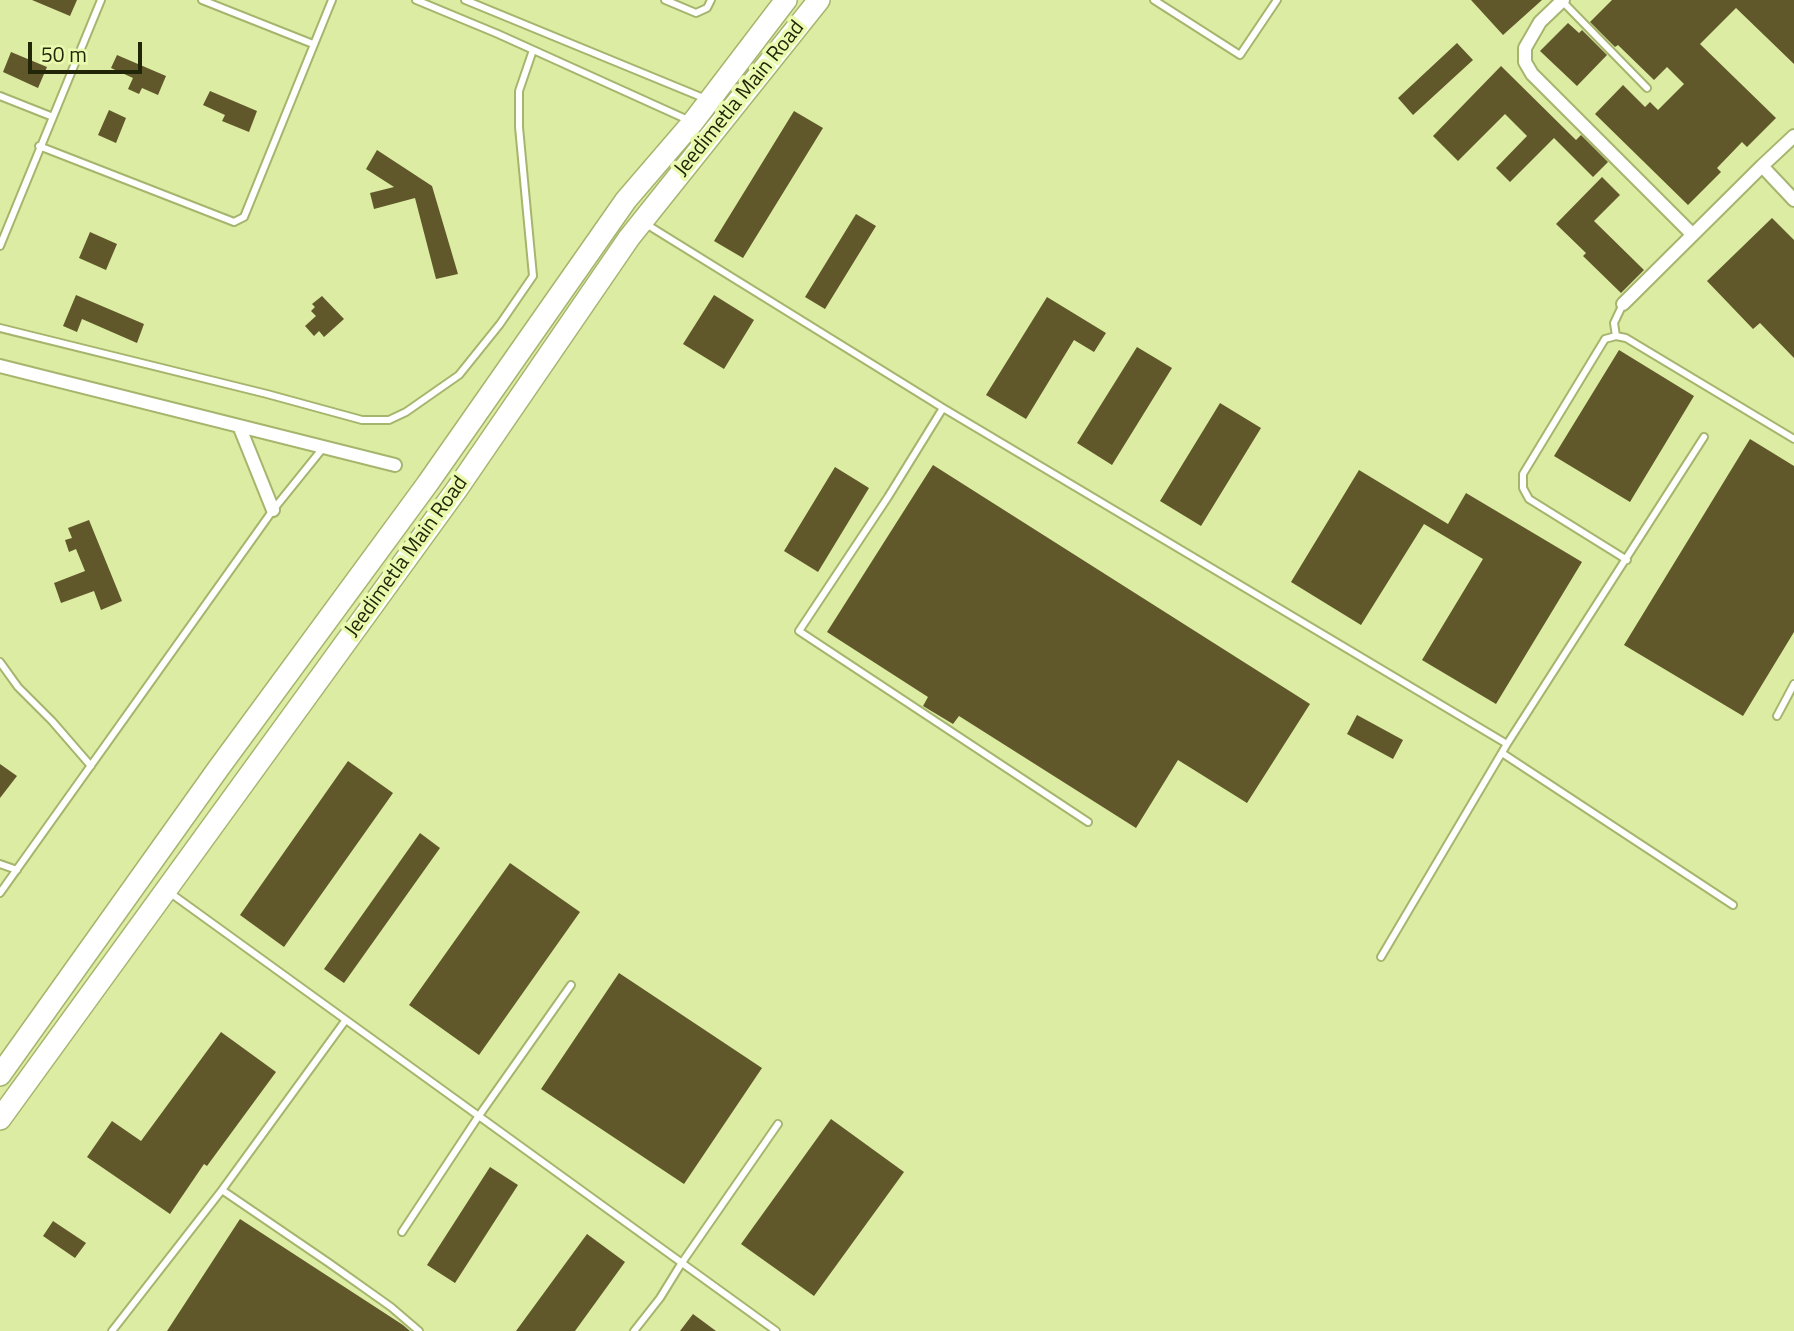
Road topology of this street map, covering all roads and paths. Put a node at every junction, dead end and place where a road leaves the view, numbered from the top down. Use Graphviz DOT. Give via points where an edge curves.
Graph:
graph roads {
  1 [pos="101,0"];
  2 [pos="202,0"];
  3 [pos="332,0"];
  4 [pos="416,0"];
  5 [pos="465,0"];
  6 [pos="665,0"];
  7 [pos="711,0"];
  8 [pos="786,0"];
  9 [pos="819,0"];
  10 [pos="1154,0"];
  11 [pos="1277,0"];
  12 [pos="1562,1"];
  13 [pos="313,44"];
  14 [pos="533,50"];
  15 [pos="1647,88"];
  16 [pos="0,96"];
  17 [pos="710,101"];
  18 [pos="53,117"];
  19 [pos="693,122"];
  20 [pos="1794,136"];
  21 [pos="39,146"];
  22 [pos="1762,166"];
  23 [pos="1794,200"];
  24 [pos="643,222"];
  25 [pos="1692,234"];
  26 [pos="0,246"];
  27 [pos="1623,304"];
  28 [pos="0,328"];
  29 [pos="1616,336"];
  30 [pos="0,366"];
  31 [pos="943,408"];
  32 [pos="240,428"];
  33 [pos="1704,437"];
  34 [pos="1794,439"];
  35 [pos="323,448"];
  36 [pos="395,466"];
  37 [pos="273,510"];
  38 [pos="1627,560"];
  39 [pos="0,662"];
  40 [pos="1794,684"];
  41 [pos="1777,716"];
  42 [pos="1507,744"];
  43 [pos="1502,753"];
  44 [pos="91,766"];
  45 [pos="1088,822"];
  46 [pos="0,864"];
  47 [pos="17,870"];
  48 [pos="167,891"];
  49 [pos="0,893"];
  50 [pos="1733,905"];
  51 [pos="1381,957"];
  52 [pos="571,985"];
  53 [pos="345,1021"];
  54 [pos="0,1075"];
  55 [pos="478,1117"];
  56 [pos="0,1119"];
  57 [pos="778,1124"];
  58 [pos="222,1190"];
  59 [pos="402,1232"];
  60 [pos="681,1264"];
  61 [pos="112,1331"];
  62 [pos="419,1331"];
  63 [pos="634,1331"];
  64 [pos="776,1331"];
  1 -- 18 [label="lane"];
  2 -- 13 [label="lane"];
  3 -- 13 [label="lane"];
  4 -- 14 [label="lane"];
  5 -- 17 [label="lane"];
  6 -- 7 [label="lane" via="696,13"];
  8 -- 17 [label="main road, Jeedimetla Main Road"];
  9 -- 24 [label="main road, Jeedimetla Main Road"];
  10 -- 11 [label="lane" via="1240,55"];
  12 -- 15 [label="lane"];
  12 -- 25 [label="street" via="1540,22 1525,48 1525,62"];
  13 -- 21 [label="lane" via="244,217 234,222"];
  14 -- 19 [label="lane"];
  14 -- 28 [label="lane" via="519,91 533,276 459,375 405,412 389,420 362,420"];
  16 -- 18 [label="lane"];
  17 -- 19 [label="main road, Jeedimetla Main Road"];
  18 -- 21 [label="lane"];
  19 -- 54 [label="main road, Jeedimetla Main Road" via="626,200 428,483"];
  20 -- 22 [label="street"];
  21 -- 26 [label="lane"];
  22 -- 23 [label="street"];
  22 -- 25 [label="street"];
  24 -- 31 [label="lane"];
  24 -- 48 [label="main road, Jeedimetla Main Road"];
  25 -- 27 [label="street"];
  27 -- 29 [label="lane" via="1614,323"];
  29 -- 34 [label="lane"];
  29 -- 38 [label="lane" via="1605,340 1523,474 1523,488 1529,499"];
  30 -- 32 [label="street"];
  31 -- 42 [label="lane"];
  31 -- 45 [label="lane" via="799,631"];
  32 -- 35 [label="street"];
  32 -- 37 [label="street"];
  33 -- 38 [label="lane"];
  35 -- 36 [label="street"];
  35 -- 37 [label="lane"];
  37 -- 44 [label="lane"];
  38 -- 42 [label="lane"];
  39 -- 44 [label="lane"];
  40 -- 41 [label="lane"];
  42 -- 43 [label="lane"];
  43 -- 50 [label="lane"];
  43 -- 51 [label="lane"];
  44 -- 47 [label="lane"];
  46 -- 47 [label="lane"];
  47 -- 49 [label="lane"];
  48 -- 53 [label="lane"];
  48 -- 56 [label="main road, Jeedimetla Main Road"];
  52 -- 55 [label="lane"];
  53 -- 55 [label="lane"];
  53 -- 58 [label="lane"];
  55 -- 59 [label="lane"];
  55 -- 60 [label="lane"];
  57 -- 60 [label="lane"];
  58 -- 61 [label="lane"];
  58 -- 62 [label="lane"];
  60 -- 63 [label="lane"];
  60 -- 64 [label="lane"];
}
